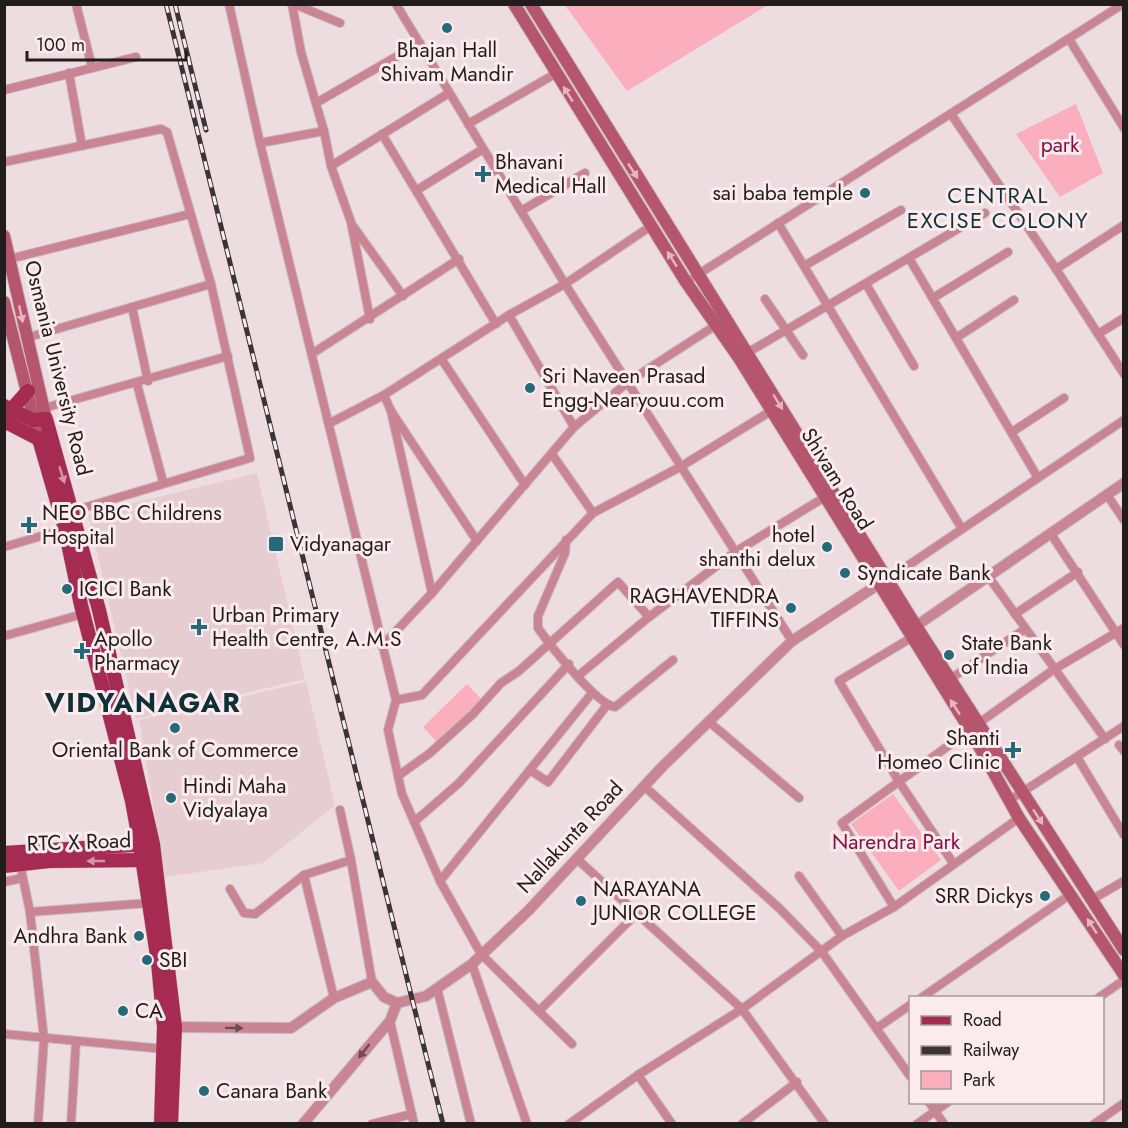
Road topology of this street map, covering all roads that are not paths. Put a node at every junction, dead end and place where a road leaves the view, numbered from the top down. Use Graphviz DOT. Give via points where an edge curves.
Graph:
graph roads {
  1 [pos="76,4"];
  2 [pos="229,4"];
  3 [pos="293,4"];
  4 [pos="396,4"];
  5 [pos="514,4"];
  6 [pos="531,4"];
  7 [pos="1123,4"];
  8 [pos="340,23"];
  9 [pos="1069,39"];
  10 [pos="420,43"];
  11 [pos="136,57"];
  12 [pos="92,67"];
  13 [pos="69,73"];
  14 [pos="555,74"];
  15 [pos="4,90"];
  16 [pos="449,93"];
  17 [pos="316,103"];
  18 [pos="951,114"];
  19 [pos="1122,122"];
  20 [pos="468,124"];
  21 [pos="324,131"];
  22 [pos="382,134"];
  23 [pos="260,143"];
  24 [pos="82,146"];
  25 [pos="483,149"];
  26 [pos="4,162"];
  27 [pos="331,166"];
  28 [pos="585,173"];
  29 [pos="417,190"];
  30 [pos="901,210"];
  31 [pos="521,211"];
  32 [pos="985,213"];
  33 [pos="190,214"];
  34 [pos="351,222"];
  35 [pos="778,223"];
  36 [pos="1124,225"];
  37 [pos="651,226"];
  38 [pos="4,236"];
  39 [pos="1008,252"];
  40 [pos="909,258"];
  41 [pos="9,259"];
  42 [pos="459,259"];
  43 [pos="804,266"];
  44 [pos="1056,269"];
  45 [pos="699,274"];
  46 [pos="686,282"];
  47 [pos="211,284"];
  48 [pos="565,284"];
  49 [pos="866,284"];
  50 [pos="403,296"];
  51 [pos="933,298"];
  52 [pos="765,299"];
  53 [pos="1014,300"];
  54 [pos="5,304"];
  55 [pos="828,306"];
  56 [pos="132,307"];
  57 [pos="509,315"];
  58 [pos="1124,318"];
  59 [pos="370,319"];
  60 [pos="496,324"];
  61 [pos="716,325"];
  62 [pos="786,330"];
  63 [pos="1098,334"];
  64 [pos="26,338"];
  65 [pos="956,338"];
  66 [pos="313,353"];
  67 [pos="747,353"];
  68 [pos="803,355"];
  69 [pos="228,356"];
  70 [pos="442,360"];
  71 [pos="915,366"];
  72 [pos="1123,371"];
  73 [pos="148,381"];
  74 [pos="628,382"];
  75 [pos="137,384"];
  76 [pos="28,391"];
  77 [pos="384,396"];
  78 [pos="1064,398"];
  79 [pos="391,411"];
  80 [pos="771,411"];
  81 [pos="7,412"];
  82 [pos="39,414"];
  83 [pos="1124,420"];
  84 [pos="330,423"];
  85 [pos="574,427"];
  86 [pos="1012,432"];
  87 [pos="45,438"];
  88 [pos="552,454"];
  89 [pos="680,467"];
  90 [pos="1038,477"];
  91 [pos="163,482"];
  92 [pos="1124,483"];
  93 [pos="525,485"];
  94 [pos="1107,495"];
  95 [pos="825,497"];
  96 [pos="73,511"];
  97 [pos="593,513"];
  98 [pos="1124,520"];
  99 [pos="64,529"];
  100 [pos="962,529"];
  101 [pos="1051,534"];
  102 [pos="566,540"];
  103 [pos="477,541"];
  104 [pos="4,547"];
  105 [pos="735,552"];
  106 [pos="1078,572"];
  107 [pos="988,576"];
  108 [pos="884,582"];
  109 [pos="432,593"];
  110 [pos="83,614"];
  111 [pos="1015,614"];
  112 [pos="649,617"];
  113 [pos="1025,629"];
  114 [pos="1120,631"];
  115 [pos="913,632"];
  116 [pos="4,636"];
  117 [pos="792,641"];
  118 [pos="549,644"];
  119 [pos="1124,645"];
  120 [pos="382,646"];
  121 [pos="673,660"];
  122 [pos="569,664"];
  123 [pos="1053,670"];
  124 [pos="578,676"];
  125 [pos="950,679"];
  126 [pos="592,693"];
  127 [pos="396,700"];
  128 [pos="608,705"];
  129 [pos="708,721"];
  130 [pos="974,726"];
  131 [pos="1124,726"];
  132 [pos="1105,739"];
  133 [pos="1077,757"];
  134 [pos="530,770"];
  135 [pos="398,776"];
  136 [pos="898,780"];
  137 [pos="644,786"];
  138 [pos="1022,792"];
  139 [pos="799,798"];
  140 [pos="1010,800"];
  141 [pos="340,810"];
  142 [pos="1019,818"];
  143 [pos="414,822"];
  144 [pos="1124,835"];
  145 [pos="146,844"];
  146 [pos="4,853"];
  147 [pos="577,859"];
  148 [pos="148,860"];
  149 [pos="351,860"];
  150 [pos="953,863"];
  151 [pos="20,864"];
  152 [pos="4,866"];
  153 [pos="304,875"];
  154 [pos="799,876"];
  155 [pos="22,878"];
  156 [pos="440,881"];
  157 [pos="1124,881"];
  158 [pos="4,882"];
  159 [pos="230,889"];
  160 [pos="1071,894"];
  161 [pos="1092,900"];
  162 [pos="149,903"];
  163 [pos="894,907"];
  164 [pos="30,912"];
  165 [pos="637,913"];
  166 [pos="842,936"];
  167 [pos="1124,950"];
  168 [pos="822,952"];
  169 [pos="482,954"];
  170 [pos="472,964"];
  171 [pos="1124,977"];
  172 [pos="372,982"];
  173 [pos="437,988"];
  174 [pos="924,996"];
  175 [pos="1100,996"];
  176 [pos="334,998"];
  177 [pos="397,1003"];
  178 [pos="909,1006"];
  179 [pos="742,1009"];
  180 [pos="539,1011"];
  181 [pos="390,1021"];
  182 [pos="175,1027"];
  183 [pos="877,1028"];
  184 [pos="4,1034"];
  185 [pos="44,1039"];
  186 [pos="76,1041"];
  187 [pos="572,1044"];
  188 [pos="165,1049"];
  189 [pos="638,1075"];
  190 [pos="909,1075"];
  191 [pos="797,1082"];
  192 [pos="1124,1103"];
  193 [pos="930,1104"];
  194 [pos="945,1104"];
  195 [pos="935,1111"];
  196 [pos="413,1119"];
  197 [pos="307,1123"];
  198 [pos="744,1123"];
  199 [pos="38,1124"];
  200 [pos="71,1124"];
  201 [pos="161,1124"];
  202 [pos="171,1124"];
  203 [pos="372,1124"];
  204 [pos="471,1124"];
  205 [pos="527,1124"];
  206 [pos="569,1124"];
  207 [pos="672,1124"];
  208 [pos="825,1124"];
  209 [pos="918,1124"];
  210 [pos="944,1124"];
  211 [pos="1094,1124"];
  1 -- 12 [label="street"];
  2 -- 23 [label="street"];
  3 -- 8 [label="street"];
  3 -- 17 [label="street" via="301,52"];
  4 -- 10 [label="street"];
  5 -- 14 [label="main road, Shivam Road"];
  6 -- 45 [label="main road, Shivam Road, one-way"];
  7 -- 9 [label="street"];
  9 -- 18 [label="street"];
  9 -- 19 [label="street"];
  10 -- 16 [label="street"];
  10 -- 17 [label="street"];
  11 -- 12 [label="street"];
  12 -- 13 [label="street"];
  13 -- 15 [label="street"];
  13 -- 24 [label="street"];
  14 -- 20 [label="street"];
  37 -- 14 [label="main road, Shivam Road, one-way"];
  16 -- 20 [label="street"];
  16 -- 22 [label="street"];
  17 -- 21 [label="street"];
  18 -- 35 [label="street"];
  18 -- 44 [label="street"];
  20 -- 25 [label="street"];
  21 -- 23 [label="street"];
  21 -- 27 [label="street"];
  22 -- 27 [label="street"];
  22 -- 29 [label="street"];
  23 -- 66 [label="street"];
  24 -- 26 [label="street"];
  24 -- 33 [label="street" via="165,130"];
  25 -- 29 [label="street"];
  25 -- 31 [label="street"];
  27 -- 34 [label="street"];
  28 -- 31 [label="street"];
  29 -- 42 [label="street"];
  30 -- 43 [label="street"];
  31 -- 48 [label="street"];
  32 -- 40 [label="street"];
  33 -- 41 [label="street"];
  33 -- 47 [label="street"];
  34 -- 50 [label="street"];
  34 -- 59 [label="street"];
  35 -- 43 [label="street"];
  35 -- 45 [label="street"];
  36 -- 44 [label="street"];
  46 -- 37 [label="main road, Shivam Road, one-way"];
  37 -- 48 [label="street"];
  38 -- 41 [label="main road, Osmania University Road"];
  39 -- 51 [label="street"];
  40 -- 49 [label="street"];
  40 -- 51 [label="street"];
  41 -- 64 [label="main road, Osmania University Road, one-way"];
  42 -- 50 [label="street"];
  42 -- 60 [label="street"];
  43 -- 55 [label="street"];
  44 -- 63 [label="street"];
  45 -- 46 [label="street"];
  45 -- 67 [label="main road, Shivam Road"];
  46 -- 61 [label="main road, Shivam Road"];
  47 -- 56 [label="street"];
  47 -- 69 [label="street"];
  48 -- 57 [label="street"];
  48 -- 74 [label="street"];
  49 -- 55 [label="street"];
  49 -- 71 [label="street"];
  50 -- 59 [label="street"];
  51 -- 65 [label="street"];
  52 -- 62 [label="street"];
  53 -- 65 [label="street"];
  54 -- 76 [label="main road, Osmania University Road"];
  55 -- 62 [label="street"];
  55 -- 100 [label="street"];
  56 -- 64 [label="street"];
  56 -- 73 [label="street"];
  57 -- 60 [label="street"];
  57 -- 85 [label="street"];
  58 -- 63 [label="street"];
  59 -- 66 [label="street"];
  60 -- 70 [label="street"];
  61 -- 74 [label="street"];
  61 -- 80 [label="main road, Shivam Road"];
  62 -- 67 [label="street"];
  62 -- 68 [label="street"];
  63 -- 72 [label="street"];
  64 -- 82 [label="main road, Osmania University Road"];
  65 -- 86 [label="street"];
  66 -- 84 [label="street"];
  67 -- 108 [label="main road, Shivam Road, one-way"];
  69 -- 73 [label="street"];
  69 -- 91 [label="street" via="250,458"];
  70 -- 77 [label="street"];
  70 -- 93 [label="street"];
  73 -- 75 [label="street"];
  74 -- 85 [label="street"];
  74 -- 89 [label="street"];
  75 -- 82 [label="street"];
  75 -- 91 [label="street"];
  76 -- 81 [label="main road"];
  76 -- 82 [label="main road, Osmania University Road"];
  77 -- 79 [label="street"];
  77 -- 84 [label="street"];
  78 -- 86 [label="street"];
  79 -- 103 [label="street"];
  79 -- 109 [label="street"];
  80 -- 89 [label="street"];
  80 -- 95 [label="main road, Shivam Road"];
  81 -- 82 [label="main road"];
  81 -- 87 [label="main road"];
  82 -- 87 [label="main road, Osmania University Road"];
  83 -- 90 [label="street"];
  84 -- 120 [label="street"];
  85 -- 88 [label="street"];
  86 -- 90 [label="street"];
  87 -- 96 [label="main road, Osmania University Road, one-way"];
  87 -- 99 [label="main road, Osmania University Road"];
  88 -- 93 [label="street"];
  88 -- 97 [label="street"];
  89 -- 97 [label="street"];
  89 -- 105 [label="street"];
  90 -- 100 [label="street"];
  91 -- 96 [label="street"];
  92 -- 94 [label="street"];
  93 -- 103 [label="street"];
  94 -- 98 [label="street"];
  94 -- 101 [label="street"];
  95 -- 105 [label="street"];
  95 -- 108 [label="main road, Shivam Road"];
  96 -- 145 [label="main road, Osmania University Road" via="99,610"];
  97 -- 102 [label="street"];
  99 -- 104 [label="street"];
  99 -- 110 [label="main road, Osmania University Road"];
  100 -- 108 [label="street"];
  101 -- 106 [label="street"];
  101 -- 107 [label="street"];
  102 -- 118 [label="street" via="566,554 538,616 538,628"];
  102 -- 127 [label="street" via="422,695"];
  103 -- 109 [label="street"];
  105 -- 112 [label="street"];
  105 -- 117 [label="street"];
  106 -- 111 [label="street"];
  106 -- 114 [label="street"];
  107 -- 111 [label="street"];
  107 -- 115 [label="street"];
  108 -- 115 [label="main road, Shivam Road"];
  108 -- 117 [label="street, Nallakunta Road"];
  109 -- 120 [label="street"];
  110 -- 116 [label="street"];
  110 -- 145 [label="main road, Osmania University Road"];
  111 -- 113 [label="street"];
  112 -- 118 [label="street" via="618,582"];
  112 -- 124 [label="street"];
  113 -- 123 [label="street"];
  113 -- 125 [label="street"];
  114 -- 119 [label="street"];
  114 -- 123 [label="street"];
  115 -- 125 [label="main road, Shivam Road"];
  130 -- 115 [label="main road, Shivam Road, one-way"];
  115 -- 136 [label="street" via="839,681"];
  117 -- 129 [label="street, Nallakunta Road"];
  118 -- 122 [label="street"];
  118 -- 135 [label="street" via="496,687 430,753"];
  120 -- 127 [label="street"];
  121 -- 128 [label="street" via="622,705"];
  122 -- 124 [label="street"];
  122 -- 143 [label="street" via="466,775"];
  123 -- 130 [label="street"];
  123 -- 132 [label="street"];
  124 -- 126 [label="street"];
  125 -- 130 [label="main road, Shivam Road"];
  126 -- 128 [label="street"];
  126 -- 134 [label="street"];
  127 -- 135 [label="street" via="388,730"];
  128 -- 134 [label="street" via="548,782"];
  129 -- 137 [label="street, Nallakunta Road"];
  129 -- 139 [label="street"];
  130 -- 136 [label="street"];
  130 -- 138 [label="main road, Shivam Road"];
  130 -- 140 [label="main road, Shivam Road"];
  131 -- 132 [label="street"];
  132 -- 133 [label="street"];
  133 -- 138 [label="street"];
  133 -- 144 [label="street"];
  134 -- 156 [label="street"];
  135 -- 143 [label="street"];
  136 -- 150 [label="street"];
  136 -- 163 [label="street" via="841,825"];
  137 -- 147 [label="street, Nallakunta Road"];
  137 -- 168 [label="street"];
  138 -- 140 [label="street"];
  138 -- 161 [label="main road, Shivam Road, one-way"];
  140 -- 142 [label="main road, Shivam Road"];
  141 -- 149 [label="street"];
  142 -- 150 [label="street"];
  142 -- 160 [label="main road, Shivam Road"];
  143 -- 156 [label="street"];
  145 -- 146 [label="main road, RTC X Road"];
  145 -- 148 [label="main road, Osmania University Road"];
  147 -- 165 [label="street"];
  147 -- 169 [label="street, Nallakunta Road"];
  148 -- 151 [label="main road, RTC X Road, one-way"];
  148 -- 162 [label="main road"];
  148 -- 182 [label="main road"];
  149 -- 153 [label="street"];
  149 -- 172 [label="street"];
  150 -- 163 [label="street"];
  151 -- 152 [label="main road, RTC X Road"];
  151 -- 155 [label="street"];
  153 -- 159 [label="street" via="255,914 244,913"];
  153 -- 176 [label="street"];
  154 -- 166 [label="street"];
  155 -- 158 [label="street"];
  155 -- 164 [label="street"];
  156 -- 169 [label="street"];
  157 -- 161 [label="street"];
  171 -- 160 [label="main road, Shivam Road, one-way"];
  160 -- 174 [label="street"];
  161 -- 167 [label="main road, Shivam Road"];
  162 -- 164 [label="street"];
  162 -- 188 [label="main road"];
  163 -- 166 [label="street"];
  164 -- 185 [label="street"];
  165 -- 179 [label="street"];
  165 -- 180 [label="street"];
  166 -- 168 [label="street"];
  168 -- 179 [label="street"];
  168 -- 183 [label="street"];
  169 -- 170 [label="street, Nallakunta Road"];
  169 -- 180 [label="street"];
  170 -- 173 [label="street, Nallakunta Road"];
  170 -- 205 [label="street"];
  171 -- 175 [label="street"];
  172 -- 176 [label="street"];
  172 -- 177 [label="street" via="384,997"];
  173 -- 177 [label="street, Nallakunta Road" via="426,996"];
  173 -- 204 [label="street"];
  182 -- 176 [label="street, one-way" via="291,1028"];
  177 -- 181 [label="street"];
  178 -- 183 [label="street"];
  179 -- 189 [label="street"];
  179 -- 191 [label="street"];
  180 -- 187 [label="street"];
  181 -- 196 [label="street"];
  181 -- 197 [label="street, one-way"];
  182 -- 202 [label="main road"];
  183 -- 190 [label="street"];
  184 -- 185 [label="street"];
  185 -- 186 [label="street"];
  185 -- 199 [label="street"];
  186 -- 188 [label="street"];
  186 -- 200 [label="street"];
  188 -- 201 [label="main road"];
  189 -- 206 [label="street"];
  189 -- 207 [label="street"];
  191 -- 198 [label="street"];
  191 -- 208 [label="street"];
  192 -- 211 [label="street"];
  193 -- 195 [label="street"];
  194 -- 195 [label="street"];
  195 -- 209 [label="street"];
  195 -- 210 [label="street"];
  196 -- 203 [label="street"];
}
